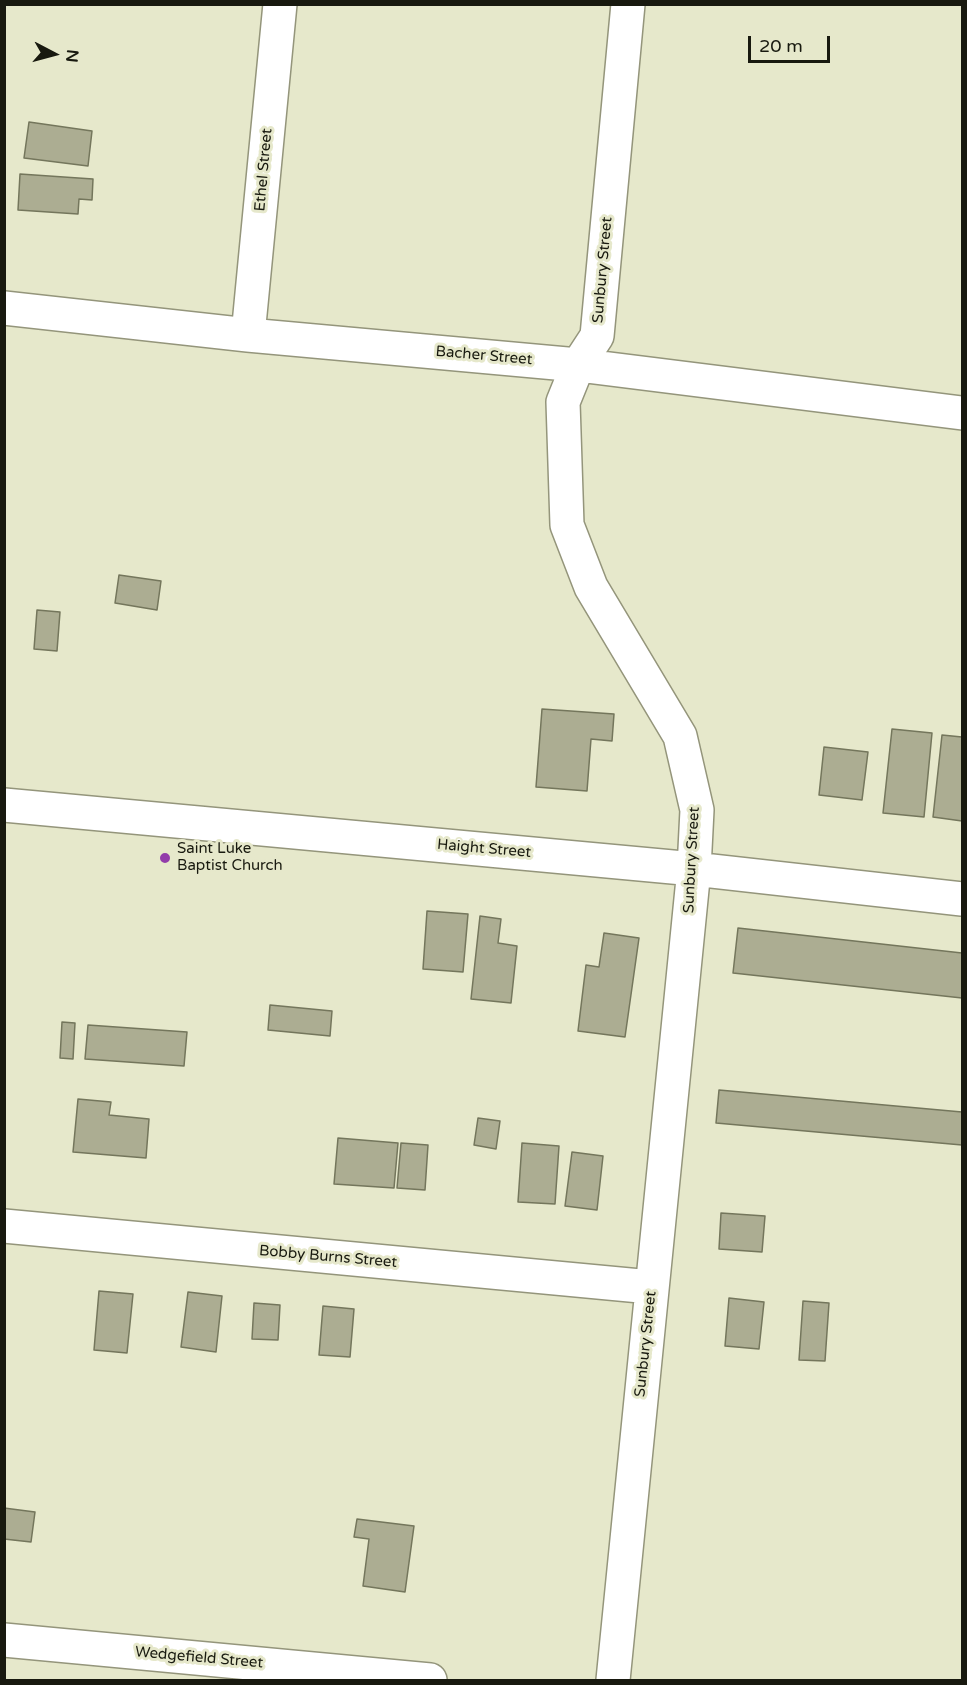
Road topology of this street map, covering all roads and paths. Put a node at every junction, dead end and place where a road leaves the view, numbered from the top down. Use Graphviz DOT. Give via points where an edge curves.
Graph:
graph roads {
  1 [pos="280,4"];
  2 [pos="628,4"];
  3 [pos="4,308"];
  4 [pos="248,335"];
  5 [pos="578,365"];
  6 [pos="963,413"];
  7 [pos="4,805"];
  8 [pos="694,869"];
  9 [pos="963,899"];
  10 [pos="4,1226"];
  11 [pos="651,1287"];
  12 [pos="4,1640"];
  13 [pos="430,1680"];
  14 [pos="613,1680"];
  1 -- 4 [label="street, Ethel Street"];
  2 -- 5 [label="street, Sunbury Street" via="597,336"];
  3 -- 4 [label="street, Bacher Street"];
  4 -- 5 [label="street, Bacher Street"];
  5 -- 6 [label="street, Bacher Street"];
  5 -- 8 [label="street, Sunbury Street" via="563,402 567,525 591,586 680,736 697,810"];
  7 -- 8 [label="street, Haight Street"];
  8 -- 9 [label="street, Haight Street"];
  8 -- 11 [label="street, Sunbury Street"];
  10 -- 11 [label="street, Bobby Burns Street"];
  11 -- 14 [label="street, Sunbury Street"];
  12 -- 13 [label="street, Wedgefield Street"];
}
